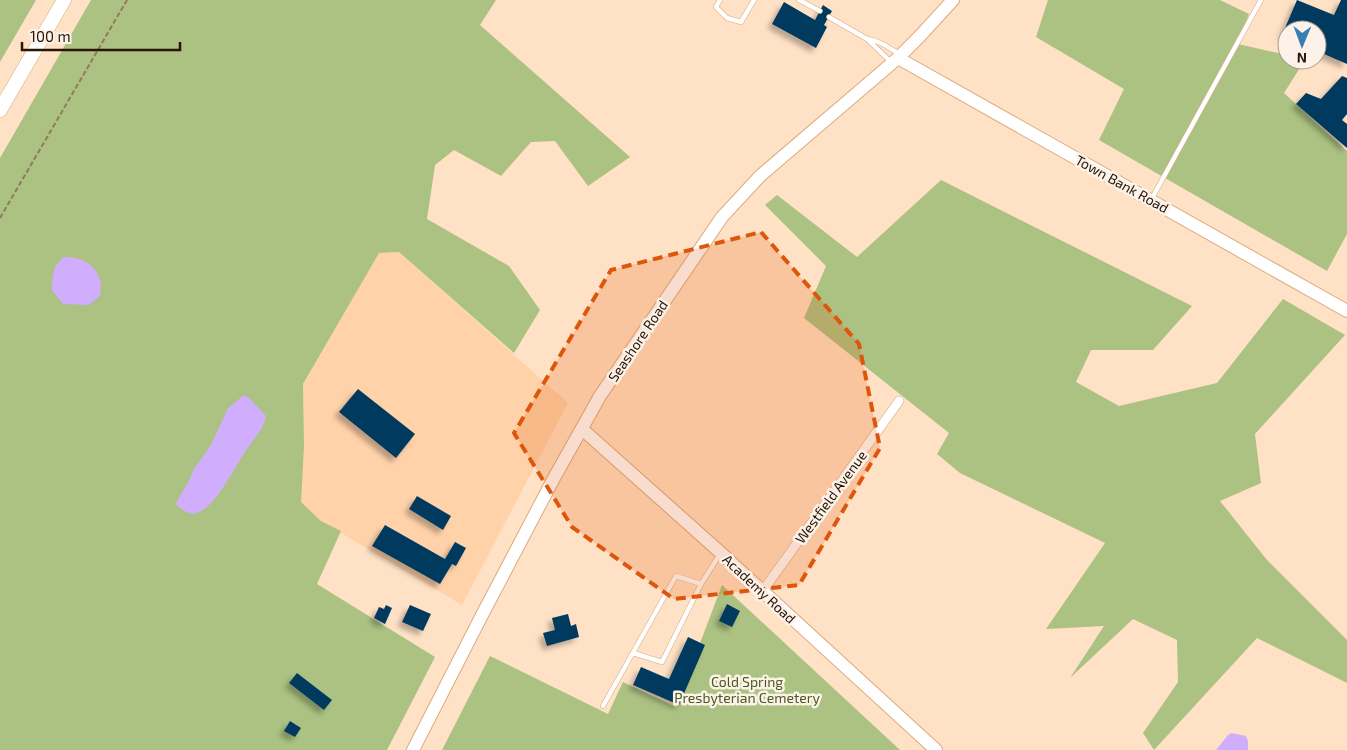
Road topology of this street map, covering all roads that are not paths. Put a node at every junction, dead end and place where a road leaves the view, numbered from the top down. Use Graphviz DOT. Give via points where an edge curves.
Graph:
graph roads {
  1 [pos="64,0"];
  2 [pos="720,0"];
  3 [pos="754,0"];
  4 [pos="800,0"];
  5 [pos="953,0"];
  6 [pos="1261,0"];
  7 [pos="820,11"];
  8 [pos="829,17"];
  9 [pos="867,39"];
  10 [pos="897,58"];
  11 [pos="0,110"];
  12 [pos="1151,200"];
  13 [pos="1347,311"];
  14 [pos="899,401"];
  15 [pos="582,429"];
  16 [pos="721,553"];
  17 [pos="701,584"];
  18 [pos="762,592"];
  19 [pos="632,653"];
  20 [pos="603,706"];
  21 [pos="413,750"];
  22 [pos="936,750"];
  1 -- 11 [label="main road"];
  2 -- 3 [label="lane" via="716,8 726,18 741,22"];
  4 -- 7 [label="lane"];
  5 -- 10 [label="street, Seashore Road"];
  6 -- 12 [label="lane"];
  8 -- 9 [label="lane"];
  9 -- 10 [label="lane"];
  9 -- 10 [label="lane" via="884,44"];
  10 -- 12 [label="street, Town Bank Road"];
  10 -- 15 [label="street, Seashore Road" via="760,176 722,217 606,388"];
  12 -- 13 [label="street, Town Bank Road"];
  14 -- 18 [label="street, Westfield Avenue"];
  15 -- 16 [label="street, Academy Road"];
  15 -- 21 [label="street, Seashore Road"];
  16 -- 17 [label="lane"];
  16 -- 18 [label="street, Academy Road"];
  17 -- 19 [label="lane" via="676,576"];
  17 -- 19 [label="lane" via="662,662"];
  18 -- 22 [label="street, Academy Road"];
  19 -- 20 [label="lane"];
}
